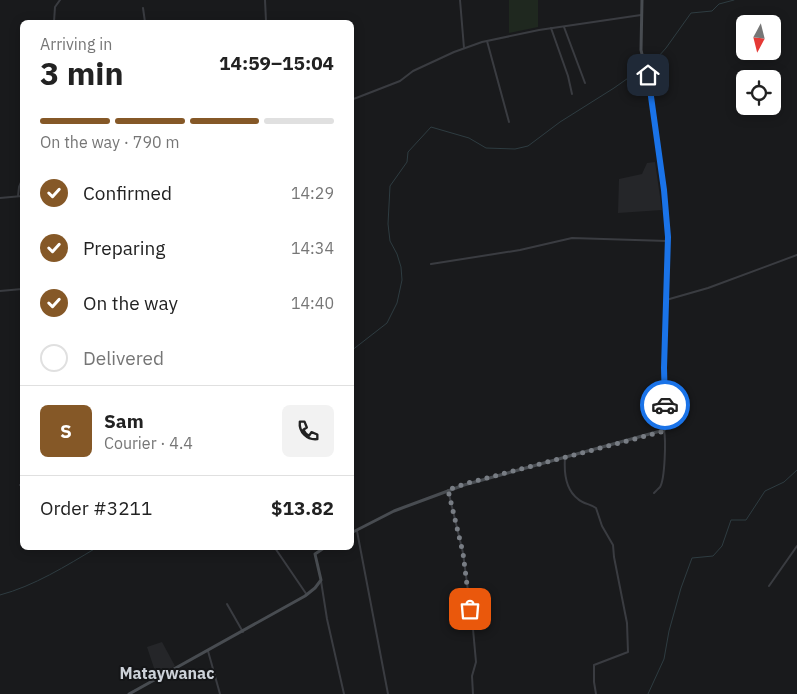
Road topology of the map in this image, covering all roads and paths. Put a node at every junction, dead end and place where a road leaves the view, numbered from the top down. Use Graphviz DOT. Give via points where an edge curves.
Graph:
graph roads {
  1 [pos="60,0"];
  2 [pos="265,0"];
  3 [pos="460,0"];
  4 [pos="642,0"];
  5 [pos="143,8"];
  6 [pos="641,15"];
  7 [pos="54,20"];
  8 [pos="145,20"];
  9 [pos="266,20"];
  10 [pos="564,27"];
  11 [pos="551,28"];
  12 [pos="488,41"];
  13 [pos="464,48"];
  14 [pos="585,83"];
  15 [pos="572,94"];
  16 [pos="354,99"];
  17 [pos="509,122"];
  18 [pos="20,185"];
  19 [pos="18,196"];
  20 [pos="0,198"];
  21 [pos="667,241"];
  22 [pos="797,254"];
  23 [pos="431,264"];
  24 [pos="20,289"];
  25 [pos="0,291"];
  26 [pos="666,300"];
  27 [pos="664,430"];
  28 [pos="565,458"];
  29 [pos="448,490"];
  30 [pos="654,493"];
  31 [pos="357,531"];
  32 [pos="354,532"];
  33 [pos="797,546"];
  34 [pos="276,550"];
  35 [pos="321,550"];
  36 [pos="321,580"];
  37 [pos="769,586"];
  38 [pos="307,595"];
  39 [pos="227,604"];
  40 [pos="243,632"];
  41 [pos="208,651"];
  42 [pos="129,694"];
  43 [pos="220,694"];
  44 [pos="344,694"];
  45 [pos="388,694"];
  46 [pos="473,694"];
  47 [pos="596,694"];
  1 -- 7 [label="street"];
  2 -- 9 [label="street"];
  3 -- 13 [label="street"];
  4 -- 6 [label="street"];
  5 -- 8 [label="street"];
  6 -- 10 [label="street"];
  6 -- 21 [label="street" via="640,42 648,75 664,190"];
  10 -- 11 [label="street"];
  10 -- 14 [label="street"];
  11 -- 12 [label="street"];
  11 -- 15 [label="street"];
  12 -- 13 [label="street"];
  12 -- 17 [label="street"];
  13 -- 16 [label="street" via="412,71 400,81"];
  18 -- 19 [label="street"];
  19 -- 20 [label="street"];
  21 -- 23 [label="street" via="572,238"];
  21 -- 26 [label="street"];
  22 -- 26 [label="street" via="708,288"];
  24 -- 25 [label="street"];
  26 -- 27 [label="street"];
  27 -- 28 [label="street"];
  27 -- 30 [label="street" via="662,481"];
  28 -- 29 [label="street"];
  28 -- 47 [label="street" via="569,488 578,500 596,508 613,545 627,623 628,652 594,664"];
  29 -- 31 [label="street"];
  29 -- 46 [label="street" via="463,553 473,629 476,662 472,676"];
  31 -- 32 [label="street"];
  31 -- 45 [label="street"];
  33 -- 37 [label="street"];
  34 -- 38 [label="street"];
  35 -- 36 [label="street" via="315,554"];
  36 -- 38 [label="street"];
  36 -- 44 [label="street"];
  38 -- 40 [label="street"];
  39 -- 40 [label="street"];
  40 -- 41 [label="street"];
  41 -- 42 [label="street"];
  41 -- 43 [label="street"];
}
